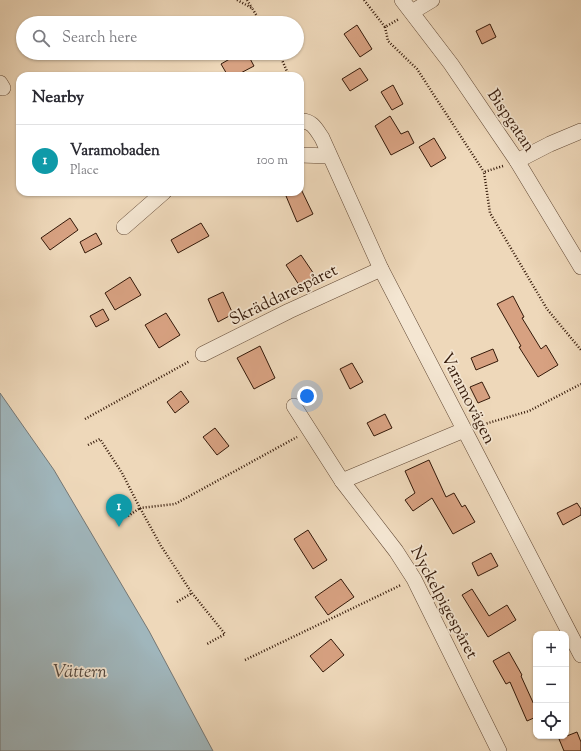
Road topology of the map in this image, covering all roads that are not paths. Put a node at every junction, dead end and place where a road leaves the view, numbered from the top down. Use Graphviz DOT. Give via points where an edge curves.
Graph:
graph roads {
  1 [pos="432,0"];
  2 [pos="407,6"];
  3 [pos="304,121"];
  4 [pos="581,131"];
  5 [pos="304,155"];
  6 [pos="329,156"];
  7 [pos="517,161"];
  8 [pos="159,196"];
  9 [pos="124,227"];
  10 [pos="581,267"];
  11 [pos="381,269"];
  12 [pos="203,354"];
  13 [pos="294,406"];
  14 [pos="464,430"];
  15 [pos="342,481"];
  16 [pos="581,655"];
  17 [pos="499,751"];
  1 -- 2 [label="street"];
  2 -- 7 [label="street, Bispgatan"];
  3 -- 6 [label="street, Varamovägen" via="316,127"];
  4 -- 7 [label="street"];
  5 -- 6 [label="street"];
  6 -- 11 [label="street, Varamovägen"];
  7 -- 10 [label="street, Bispgatan"];
  8 -- 9 [label="street"];
  11 -- 12 [label="street, Skräddarespåret"];
  11 -- 14 [label="street, Varamovägen"];
  13 -- 15 [label="street, Nyckelpigespåret"];
  14 -- 15 [label="street"];
  14 -- 16 [label="street, Varamovägen"];
  15 -- 17 [label="street, Nyckelpigespåret" via="396,550 414,579"];
}
